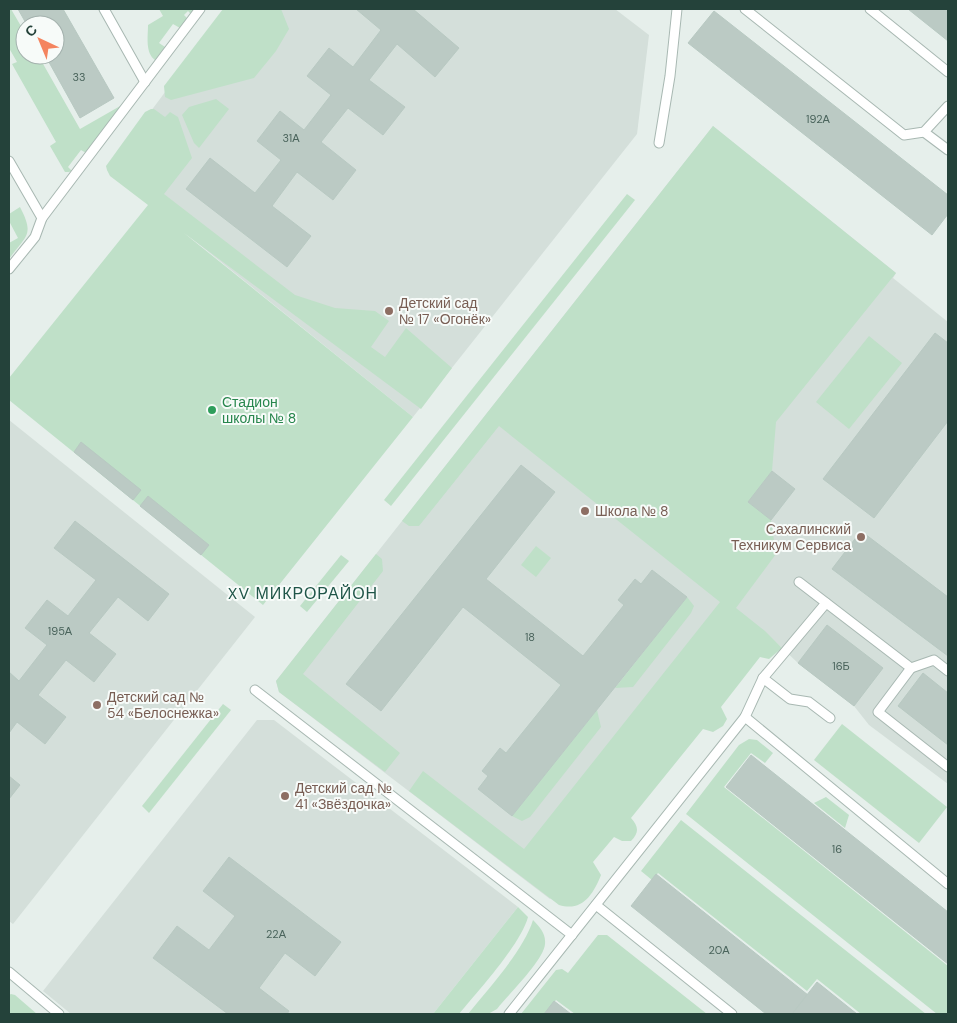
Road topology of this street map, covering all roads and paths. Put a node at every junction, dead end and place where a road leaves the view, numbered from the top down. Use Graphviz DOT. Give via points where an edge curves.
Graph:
graph roads {
  1 [pos="104,9"];
  2 [pos="200,9"];
  3 [pos="677,9"];
  4 [pos="745,9"];
  5 [pos="870,9"];
  6 [pos="948,72"];
  7 [pos="145,82"];
  8 [pos="948,106"];
  9 [pos="924,132"];
  10 [pos="659,143"];
  11 [pos="948,150"];
  12 [pos="9,161"];
  13 [pos="42,218"];
  14 [pos="9,269"];
  15 [pos="800,582"];
  16 [pos="826,603"];
  17 [pos="911,668"];
  18 [pos="948,671"];
  19 [pos="763,678"];
  20 [pos="255,690"];
  21 [pos="746,717"];
  22 [pos="830,718"];
  23 [pos="948,768"];
  24 [pos="948,884"];
  25 [pos="596,905"];
  26 [pos="572,935"];
  27 [pos="9,972"];
  28 [pos="60,1014"];
  29 [pos="508,1014"];
  30 [pos="732,1014"];
  1 -- 7 [label="lane"];
  2 -- 7 [label="lane"];
  3 -- 10 [label="lane"];
  4 -- 9 [label="lane" via="904,135"];
  5 -- 6 [label="lane"];
  7 -- 13 [label="lane"];
  8 -- 9 [label="lane"];
  9 -- 11 [label="lane"];
  12 -- 13 [label="lane"];
  13 -- 14 [label="lane" via="35,238"];
  15 -- 16 [label="lane"];
  16 -- 17 [label="lane"];
  16 -- 19 [label="lane"];
  17 -- 18 [label="lane" via="934,660"];
  17 -- 23 [label="lane" via="878,712"];
  19 -- 21 [label="lane"];
  19 -- 22 [label="lane" via="790,699 809,702"];
  20 -- 26 [label="lane"];
  21 -- 24 [label="lane"];
  21 -- 25 [label="lane"];
  25 -- 26 [label="lane"];
  25 -- 30 [label="lane"];
  26 -- 29 [label="lane"];
  27 -- 28 [label="lane"];
}
